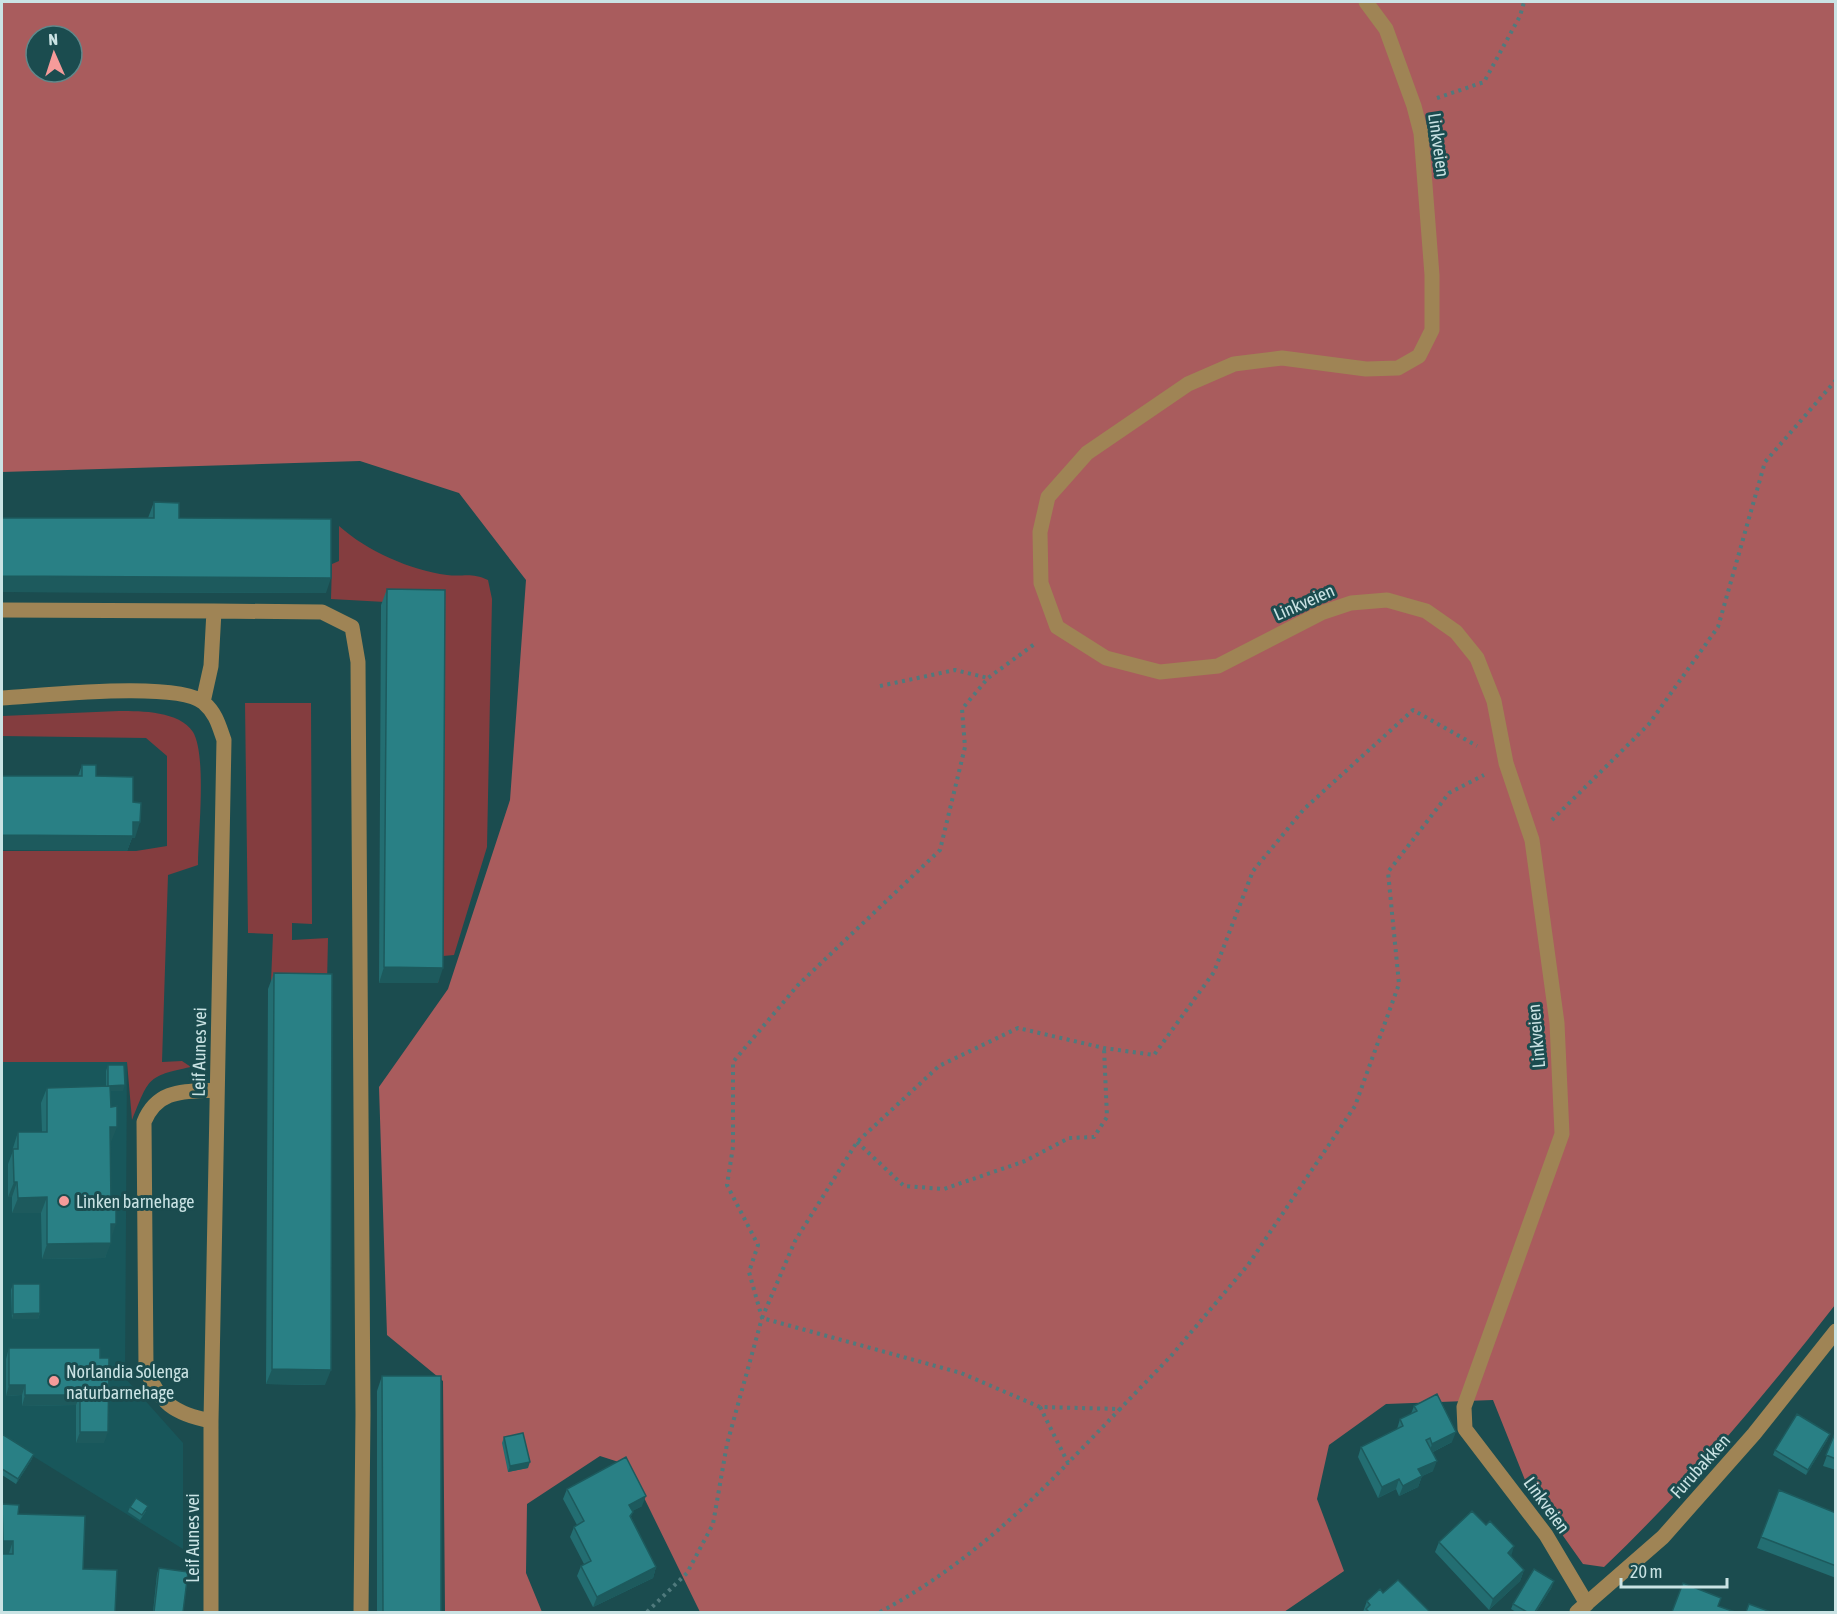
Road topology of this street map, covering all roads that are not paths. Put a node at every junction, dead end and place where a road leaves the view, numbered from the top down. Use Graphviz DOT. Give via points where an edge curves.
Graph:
graph roads {
  1 [pos="1366,2"];
  2 [pos="2,610"];
  3 [pos="214,611"];
  4 [pos="2,698"];
  5 [pos="203,702"];
  6 [pos="217,1090"];
  7 [pos="1836,1331"];
  8 [pos="211,1421"];
  9 [pos="1582,1608"];
  10 [pos="211,1612"];
  11 [pos="361,1612"];
  1 -- 9 [label="street, Linkveien" via="1386,29 1421,133 1432,274 1432,330 1419,356 1398,368 1366,369 1281,358 1234,364 1188,384 1087,453 1048,497 1040,532 1041,583 1058,627 1106,658 1160,672 1218,666 1321,613 1351,603 1387,600 1426,611 1455,632 1478,658 1494,701 1506,763 1532,840 1557,1023 1562,1134 1464,1407 1465,1429 1546,1535"];
  2 -- 3 [label="street"];
  3 -- 5 [label="street" via="211,666"];
  3 -- 11 [label="street" via="322,612 352,627 358,662"];
  4 -- 5 [label="street" via="174,692"];
  5 -- 6 [label="street, Leif Aunes vei" via="217,718 224,740"];
  6 -- 8 [label="street, Leif Aunes vei"];
  6 -- 8 [label="street" via="160,1098 150,1107 144,1122 146,1367 152,1386 168,1405 186,1416"];
  7 -- 9 [label="street, Furubakken" via="1754,1434 1663,1537"];
  8 -- 10 [label="street, Leif Aunes vei"];
}
